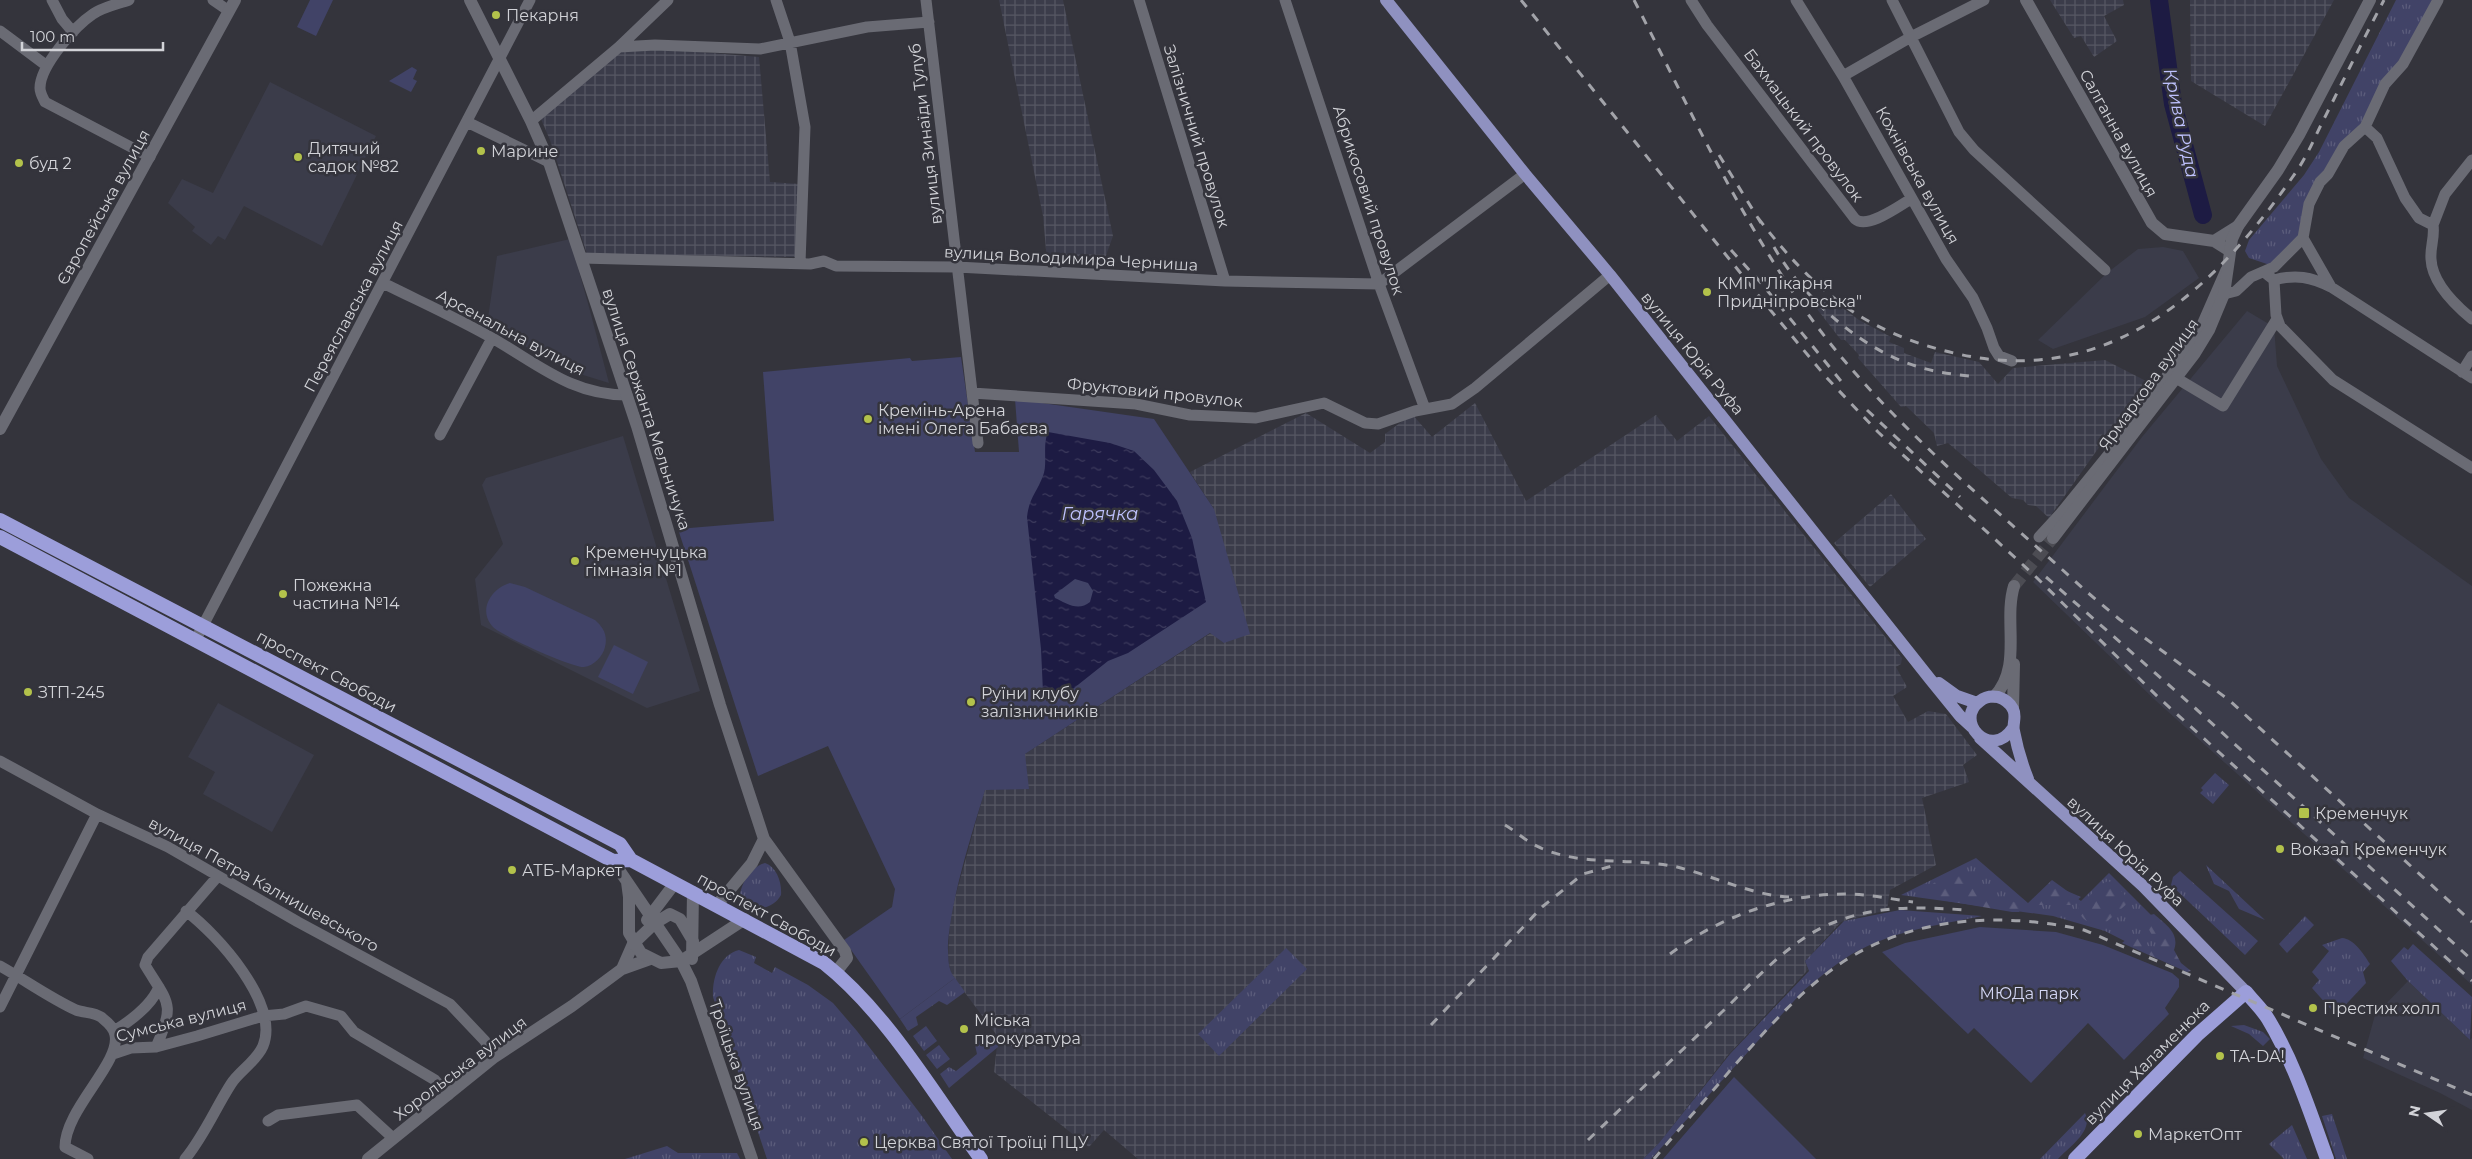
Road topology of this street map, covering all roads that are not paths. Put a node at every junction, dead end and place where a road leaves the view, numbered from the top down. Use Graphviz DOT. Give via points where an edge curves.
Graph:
graph roads {
  1 [pos="52,0"];
  2 [pos="129,0"];
  3 [pos="213,0"];
  4 [pos="470,0"];
  5 [pos="530,0"];
  6 [pos="668,0"];
  7 [pos="776,0"];
  8 [pos="926,0"];
  9 [pos="1139,0"];
  10 [pos="1285,0"];
  11 [pos="1386,0"];
  12 [pos="1691,0"];
  13 [pos="1796,0"];
  14 [pos="1892,0"];
  15 [pos="1984,0"];
  16 [pos="2026,0"];
  17 [pos="2370,0"];
  18 [pos="2438,0"];
  19 [pos="232,6"];
  20 [pos="929,22"];
  21 [pos="0,31"];
  22 [pos="73,32"];
  23 [pos="1912,37"];
  24 [pos="790,42"];
  25 [pos="619,47"];
  26 [pos="499,58"];
  27 [pos="47,66"];
  28 [pos="1843,76"];
  29 [pos="531,121"];
  30 [pos="467,122"];
  31 [pos="2364,127"];
  32 [pos="150,157"];
  33 [pos="2472,160"];
  34 [pos="549,162"];
  35 [pos="1525,174"];
  36 [pos="1911,199"];
  37 [pos="2433,225"];
  38 [pos="2238,226"];
  39 [pos="2304,238"];
  40 [pos="2214,241"];
  41 [pos="2230,257"];
  42 [pos="581,258"];
  43 [pos="800,264"];
  44 [pos="957,268"];
  45 [pos="2105,270"];
  46 [pos="2264,272"];
  47 [pos="1610,275"];
  48 [pos="2274,280"];
  49 [pos="1225,281"];
  50 [pos="383,284"];
  51 [pos="1379,284"];
  52 [pos="2331,286"];
  53 [pos="2224,294"];
  54 [pos="2277,319"];
  55 [pos="2472,319"];
  56 [pos="492,338"];
  57 [pos="2472,356"];
  58 [pos="2012,361"];
  59 [pos="2467,375"];
  60 [pos="2176,378"];
  61 [pos="972,393"];
  62 [pos="627,396"];
  63 [pos="1425,410"];
  64 [pos="0,429"];
  65 [pos="440,435"];
  66 [pos="978,442"];
  67 [pos="2472,468"];
  68 [pos="0,520"];
  69 [pos="0,537"];
  70 [pos="2039,537"];
  71 [pos="2053,538"];
  72 [pos="2014,586"];
  73 [pos="203,626"];
  74 [pos="196,639"];
  75 [pos="2011,649"];
  76 [pos="1917,663"];
  77 [pos="1994,696"];
  78 [pos="1977,703"];
  79 [pos="2013,709"];
  80 [pos="1972,727"];
  81 [pos="2013,728"];
  82 [pos="1980,738"];
  83 [pos="0,761"];
  84 [pos="2030,784"];
  85 [pos="97,814"];
  86 [pos="764,839"];
  87 [pos="631,860"];
  88 [pos="613,861"];
  89 [pos="624,875"];
  90 [pos="218,876"];
  91 [pos="675,883"];
  92 [pos="693,892"];
  93 [pos="717,905"];
  94 [pos="186,911"];
  95 [pos="745,919"];
  96 [pos="657,922"];
  97 [pos="683,925"];
  98 [pos="693,940"];
  99 [pos="634,944"];
  100 [pos="686,957"];
  101 [pos="650,959"];
  102 [pos="0,966"];
  103 [pos="622,969"];
  104 [pos="836,972"];
  105 [pos="17,975"];
  106 [pos="159,987"];
  107 [pos="2246,992"];
  108 [pos="0,1007"];
  109 [pos="263,1016"];
  110 [pos="114,1031"];
  111 [pos="156,1047"];
  112 [pos="113,1054"];
  113 [pos="493,1058"];
  114 [pos="448,1095"];
  115 [pos="268,1121"];
  116 [pos="393,1138"];
  117 [pos="88,1159"];
  118 [pos="185,1159"];
  119 [pos="368,1159"];
  120 [pos="752,1159"];
  121 [pos="981,1159"];
  122 [pos="2075,1159"];
  123 [pos="2327,1159"];
  1 -- 22 [label="street"];
  2 -- 22 [label="street" via="94,13"];
  3 -- 19 [label="street"];
  4 -- 26 [label="street, вулиця Сержанта Мельничука"];
  5 -- 26 [label="street, Переяславська вулиця"];
  6 -- 25 [label="street"];
  7 -- 24 [label="street"];
  8 -- 20 [label="street, вулиця Зинаїди Тулуб"];
  9 -- 49 [label="street, Залізничний провулок"];
  10 -- 51 [label="street, Абрикосовий провулок"];
  11 -- 35 [label="main road, вулиця Юрія Руфа"];
  12 -- 36 [label="street, Бахмацький провулок" via="1858,222 1875,219"];
  13 -- 28 [label="street, Кохнівська вулиця"];
  14 -- 23 [label="street"];
  15 -- 23 [label="street"];
  16 -- 40 [label="street, Салганна вулиця" via="2152,223 2159,231 2174,237"];
  17 -- 38 [label="street, Ярмаркова вулиця" via="2299,135"];
  18 -- 31 [label="street" via="2403,64 2385,84"];
  19 -- 32 [label="street, Європейська вулиця"];
  20 -- 24 [label="street" via="868,27"];
  20 -- 44 [label="street, вулиця Зинаїди Тулуб"];
  21 -- 27 [label="street"];
  22 -- 27 [label="street"];
  23 -- 28 [label="street"];
  23 -- 45 [label="street" via="1959,132 1974,150"];
  24 -- 25 [label="street" via="760,49 655,45"];
  24 -- 43 [label="street" via="805,127"];
  25 -- 29 [label="street"];
  26 -- 29 [label="street, вулиця Сержанта Мельничука"];
  26 -- 30 [label="street, Переяславська вулиця"];
  27 -- 32 [label="street" via="40,90 45,102"];
  28 -- 36 [label="street, Кохнівська вулиця"];
  29 -- 34 [label="street, вулиця Сержанта Мельничука"];
  30 -- 34 [label="street"];
  30 -- 50 [label="street, Переяславська вулиця"];
  31 -- 37 [label="street" via="2376,138 2410,205 2420,218"];
  31 -- 39 [label="street" via="2344,146 2320,182 2309,204"];
  32 -- 64 [label="street, Європейська вулиця"];
  33 -- 37 [label="street" via="2445,194"];
  34 -- 42 [label="street, вулиця Сержанта Мельничука"];
  35 -- 47 [label="main road, вулиця Юрія Руфа"];
  35 -- 51 [label="street"];
  36 -- 58 [label="street, Кохнівська вулиця" via="1973,298 1994,348 1999,356"];
  37 -- 55 [label="street" via="2432,268 2445,292"];
  38 -- 40 [label="street"];
  38 -- 41 [label="street, Ярмаркова вулиця"];
  39 -- 46 [label="street" via="2274,267"];
  39 -- 52 [label="street"];
  40 -- 41 [label="street, Салганна вулиця"];
  41 -- 53 [label="street, Ярмаркова вулиця"];
  41 -- 70 [label="street" via="2198,334 2107,456"];
  42 -- 43 [label="street, вулиця Володимира Черниша"];
  42 -- 62 [label="street, вулиця Сержанта Мельничука"];
  43 -- 44 [label="street, вулиця Володимира Черниша" via="824,261 836,266"];
  44 -- 49 [label="street, вулиця Володимира Черниша"];
  44 -- 61 [label="street, вулиця Зинаїди Тулуб"];
  46 -- 48 [label="street"];
  46 -- 53 [label="street" via="2251,277 2236,291"];
  47 -- 63 [label="street, Фруктовий провулок" via="1475,388 1452,404"];
  47 -- 76 [label="main road, вулиця Юрія Руфа"];
  48 -- 52 [label="street" via="2290,276 2307,277"];
  48 -- 54 [label="street"];
  49 -- 51 [label="street, вулиця Володимира Черниша"];
  50 -- 56 [label="street, Арсенальна вулиця"];
  50 -- 73 [label="street, Переяславська вулиця"];
  51 -- 63 [label="street, Абрикосовий провулок"];
  52 -- 59 [label="street"];
  53 -- 60 [label="street, Ярмаркова вулиця" via="2209,330"];
  54 -- 60 [label="street" via="2223,406"];
  54 -- 67 [label="street" via="2280,326 2333,380"];
  56 -- 62 [label="street, Арсенальна вулиця" via="556,378 583,390 608,396"];
  56 -- 65 [label="street"];
  57 -- 59 [label="street"];
  60 -- 71 [label="street, Ярмаркова вулиця"];
  61 -- 63 [label="street, Фруктовий провулок" via="1136,404 1190,415 1256,418 1324,403 1365,423 1378,424"];
  61 -- 66 [label="street, вулиця Зинаїди Тулуб"];
  62 -- 86 [label="street, вулиця Сержанта Мельничука"];
  68 -- 73 [label="highway, проспект Свободи"];
  69 -- 74 [label="highway, проспект Свободи"];
  72 -- 75 [label="street" via="2009,612"];
  73 -- 74 [label="street, Переяславська вулиця"];
  73 -- 87 [label="highway, проспект Свободи" via="620,844"];
  74 -- 88 [label="highway, проспект Свободи"];
  75 -- 77 [label="street" via="2006,677"];
  75 -- 79 [label="street" via="2015,668"];
  76 -- 78 [label="main road" via="1958,696"];
  76 -- 80 [label="main road, вулиця Юрія Руфа"];
  77 -- 78 [label="main road"];
  77 -- 79 [label="main road" via="2005,700"];
  78 -- 80 [label="main road" via="1971,714"];
  79 -- 81 [label="main road"];
  80 -- 82 [label="main road"];
  81 -- 82 [label="main road" via="2002,739"];
  81 -- 84 [label="main road"];
  82 -- 84 [label="main road, вулиця Юрія Руфа"];
  83 -- 85 [label="street, вулиця Петра Калнишевського"];
  84 -- 107 [label="main road, вулиця Юрія Руфа" via="2143,886"];
  85 -- 90 [label="street, вулиця Петра Калнишевського" via="168,847"];
  85 -- 105 [label="street"];
  86 -- 93 [label="street" via="752,863"];
  86 -- 104 [label="street, вулиця Сержанта Мельничука" via="845,951 847,958"];
  87 -- 88 [label="highway"];
  87 -- 91 [label="highway, проспект Свободи"];
  88 -- 89 [label="street"];
  89 -- 96 [label="street"];
  89 -- 99 [label="street" via="629,887 629,933"];
  90 -- 94 [label="street"];
  90 -- 113 [label="street, вулиця Петра Калнишевського" via="450,1004 485,1041"];
  91 -- 92 [label="highway, проспект Свободи"];
  91 -- 96 [label="street"];
  92 -- 93 [label="highway, проспект Свободи"];
  92 -- 98 [label="street"];
  93 -- 95 [label="highway, проспект Свободи"];
  94 -- 106 [label="street" via="145,965"];
  94 -- 109 [label="street, Сумська вулиця" via="200,922 244,972 259,997"];
  95 -- 100 [label="street"];
  95 -- 104 [label="highway, проспект Свободи"];
  96 -- 97 [label="street" via="674,915"];
  96 -- 97 [label="street" via="666,937 675,938"];
  96 -- 99 [label="street"];
  96 -- 100 [label="street"];
  97 -- 98 [label="street"];
  98 -- 100 [label="street"];
  99 -- 101 [label="street"];
  99 -- 103 [label="street"];
  100 -- 101 [label="street" via="668,963"];
  100 -- 120 [label="street, Троїцька вулиця" via="691,981"];
  101 -- 103 [label="street"];
  102 -- 105 [label="street, Сумська вулиця"];
  103 -- 113 [label="street, Хорольська вулиця"];
  104 -- 121 [label="highway, проспект Свободи" via="874,1011"];
  105 -- 108 [label="street"];
  105 -- 110 [label="street, Сумська вулиця" via="77,1010 99,1015"];
  106 -- 110 [label="street" via="147,1005"];
  106 -- 111 [label="street" via="166,997 168,1010"];
  107 -- 122 [label="highway, вулиця Халаменюка" via="2197,1035"];
  107 -- 123 [label="highway" via="2268,1018 2282,1045 2308,1104"];
  109 -- 111 [label="street, Сумська вулиця"];
  109 -- 114 [label="street, Сумська вулиця" via="284,1014 306,1006 341,1016 354,1032 436,1080"];
  109 -- 118 [label="street" via="267,1028 262,1047 232,1082"];
  110 -- 112 [label="street, Сумська вулиця"];
  111 -- 112 [label="street, Сумська вулиця" via="130,1048"];
  112 -- 117 [label="street" via="84,1096 65,1136 65,1147"];
  113 -- 114 [label="street, Хорольська вулиця"];
  114 -- 116 [label="street, Хорольська вулиця"];
  115 -- 116 [label="street" via="278,1115 357,1105"];
  116 -- 119 [label="street, Хорольська вулиця"];
}
